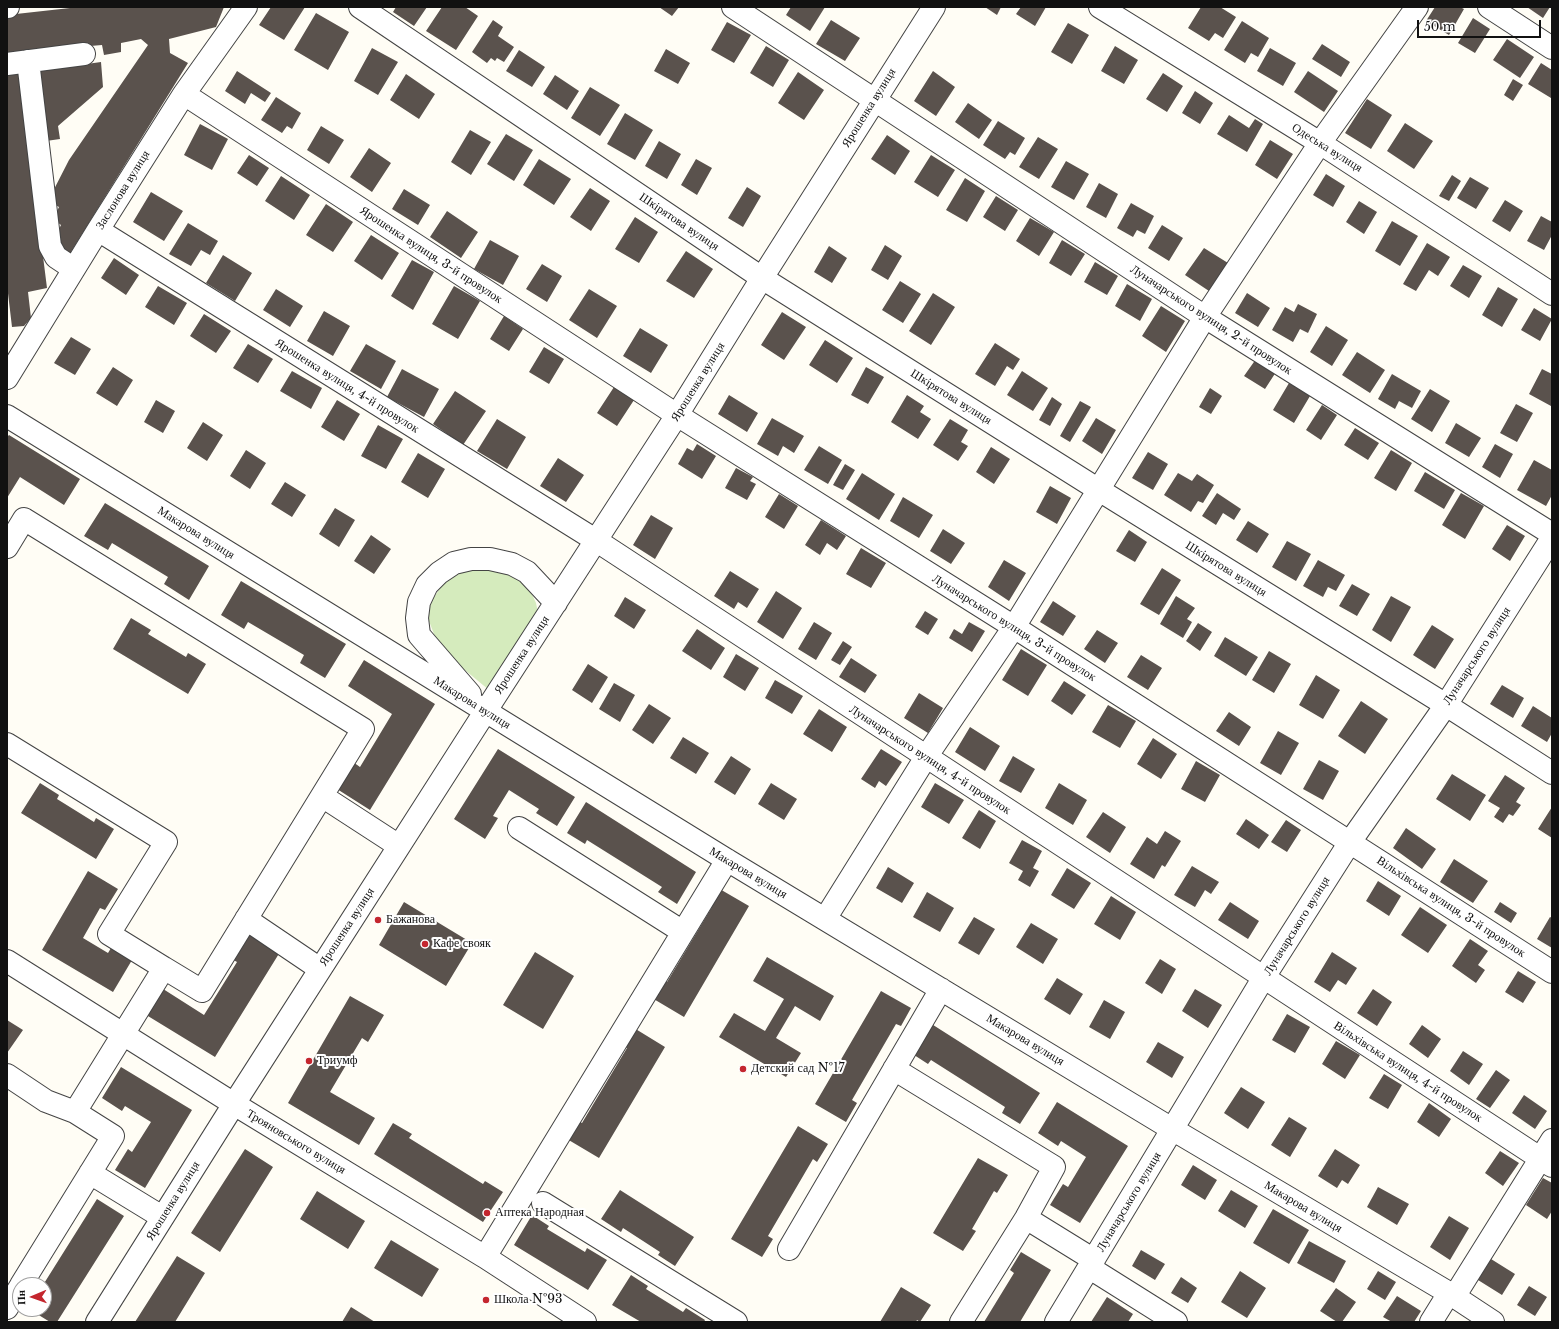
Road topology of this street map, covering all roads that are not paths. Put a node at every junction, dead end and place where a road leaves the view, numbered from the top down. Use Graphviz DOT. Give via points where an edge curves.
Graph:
graph roads {
  1 [pos="246,7"];
  2 [pos="360,7"];
  3 [pos="733,7"];
  4 [pos="934,7"];
  5 [pos="1100,7"];
  6 [pos="1417,7"];
  7 [pos="1489,7"];
  8 [pos="1552,48"];
  9 [pos="84,54"];
  10 [pos="28,61"];
  11 [pos="7,64"];
  12 [pos="184,94"];
  13 [pos="874,100"];
  14 [pos="1320,143"];
  15 [pos="98,230"];
  16 [pos="74,269"];
  17 [pos="762,278"];
  18 [pos="1552,294"];
  19 [pos="1205,317"];
  20 [pos="7,378"];
  21 [pos="678,415"];
  22 [pos="7,416"];
  23 [pos="1099,490"];
  24 [pos="1552,534"];
  25 [pos="1552,538"];
  26 [pos="597,542"];
  27 [pos="7,547"];
  28 [pos="556,603"];
  29 [pos="1014,627"];
  30 [pos="1446,705"];
  31 [pos="485,712"];
  32 [pos="7,744"];
  33 [pos="926,757"];
  34 [pos="1552,773"];
  35 [pos="322,796"];
  36 [pos="519,828"];
  37 [pos="1350,842"];
  38 [pos="399,846"];
  39 [pos="727,860"];
  40 [pos="246,919"];
  41 [pos="825,919"];
  42 [pos="683,932"];
  43 [pos="7,961"];
  44 [pos="164,968"];
  45 [pos="320,969"];
  46 [pos="1552,972"];
  47 [pos="1264,977"];
  48 [pos="940,989"];
  49 [pos="123,1034"];
  50 [pos="894,1069"];
  51 [pos="7,1075"];
  52 [pos="234,1104"];
  53 [pos="75,1112"];
  54 [pos="1172,1129"];
  55 [pos="1552,1140"];
  56 [pos="1546,1162"];
  57 [pos="90,1173"];
  58 [pos="543,1203"];
  59 [pos="162,1217"];
  60 [pos="1026,1218"];
  61 [pos="789,1249"];
  62 [pos="486,1257"];
  63 [pos="1092,1264"];
  64 [pos="26,1277"];
  65 [pos="1452,1295"];
  66 [pos="726,1320"];
  67 [pos="97,1322"];
  68 [pos="585,1322"];
  69 [pos="961,1322"];
  70 [pos="1056,1322"];
  71 [pos="1176,1322"];
  72 [pos="1431,1322"];
  73 [pos="1493,1322"];
  1 -- 12 [label="street, Заслонова вулиця"];
  2 -- 17 [label="street, Шкірятова вулиця"];
  3 -- 13 [label="street, Луначарського вулиця, 2-й провулок"];
  4 -- 13 [label="street, Ярошенка вулиця"];
  5 -- 14 [label="street, Одеська вулиця"];
  6 -- 14 [label="street"];
  7 -- 8 [label="street"];
  9 -- 10 [label="street"];
  10 -- 11 [label="street"];
  10 -- 16 [label="street" via="50,246 56,257"];
  12 -- 15 [label="street, Заслонова вулиця"];
  12 -- 21 [label="street, Ярошенка вулиця, 3-й провулок"];
  13 -- 17 [label="street, Ярошенка вулиця"];
  13 -- 19 [label="street, Луначарського вулиця, 2-й провулок"];
  14 -- 18 [label="street, Одеська вулиця"];
  14 -- 19 [label="street"];
  15 -- 16 [label="street, Заслонова вулиця"];
  15 -- 26 [label="street, Ярошенка вулиця, 4-й провулок"];
  16 -- 20 [label="street, Заслонова вулиця"];
  17 -- 21 [label="street, Ярошенка вулиця"];
  17 -- 23 [label="street, Шкірятова вулиця"];
  19 -- 23 [label="street"];
  19 -- 24 [label="street, Луначарського вулиця, 2-й провулок"];
  21 -- 26 [label="street, Ярошенка вулиця"];
  21 -- 29 [label="street, Луначарського вулиця, 3-й провулок"];
  22 -- 31 [label="street, Макарова вулиця"];
  23 -- 29 [label="street"];
  23 -- 30 [label="street, Шкірятова вулиця"];
  25 -- 30 [label="street, Луначарського вулиця"];
  26 -- 28 [label="street, Ярошенка вулиця"];
  26 -- 33 [label="street, Луначарського вулиця, 4-й провулок"];
  27 -- 35 [label="street" via="24,519 363,729"];
  28 -- 31 [label="street, Ярошенка вулиця"];
  28 -- 31 [label="street" via="527,572 512,564 490,559 471,559 454,563 427,585 419,602 419,635"];
  29 -- 33 [label="street"];
  29 -- 37 [label="street, Луначарського вулиця, 3-й провулок"];
  30 -- 34 [label="street, Шкірятова вулиця"];
  30 -- 37 [label="street, Луначарського вулиця"];
  31 -- 38 [label="street, Ярошенка вулиця"];
  31 -- 39 [label="street, Макарова вулиця"];
  32 -- 44 [label="street" via="166,842 109,934"];
  33 -- 41 [label="street"];
  33 -- 47 [label="street, Луначарського вулиця, 4-й провулок"];
  35 -- 38 [label="street"];
  35 -- 40 [label="street"];
  36 -- 42 [label="street"];
  37 -- 46 [label="street, Вільхівська вулиця, 3-й провулок"];
  37 -- 47 [label="street, Луначарського вулиця"];
  38 -- 45 [label="street, Ярошенка вулиця"];
  39 -- 41 [label="street, Макарова вулиця"];
  39 -- 42 [label="street"];
  40 -- 44 [label="street" via="202,992"];
  40 -- 45 [label="street"];
  41 -- 48 [label="street, Макарова вулиця"];
  42 -- 62 [label="street"];
  43 -- 49 [label="street, Трояновського вулиця"];
  44 -- 49 [label="street"];
  45 -- 52 [label="street, Ярошенка вулиця"];
  47 -- 54 [label="street, Луначарського вулиця"];
  47 -- 56 [label="street, Вільхівська вулиця, 4-й провулок"];
  48 -- 50 [label="street"];
  48 -- 54 [label="street, Макарова вулиця"];
  49 -- 52 [label="street, Трояновського вулиця"];
  49 -- 53 [label="street"];
  50 -- 60 [label="street" via="1054,1167"];
  50 -- 61 [label="street"];
  51 -- 53 [label="street" via="46,1101"];
  52 -- 59 [label="street, Ярошенка вулиця"];
  52 -- 62 [label="street, Трояновського вулиця"];
  53 -- 57 [label="street" via="113,1136"];
  54 -- 63 [label="street, Луначарського вулиця"];
  54 -- 65 [label="street, Макарова вулиця"];
  55 -- 56 [label="street"];
  56 -- 65 [label="street"];
  57 -- 59 [label="street"];
  57 -- 64 [label="street"];
  58 -- 66 [label="street"];
  59 -- 67 [label="street, Ярошенка вулиця"];
  60 -- 63 [label="street"];
  60 -- 69 [label="street"];
  62 -- 68 [label="street, Трояновського вулиця"];
  63 -- 70 [label="street, Луначарського вулиця"];
  63 -- 71 [label="street"];
  65 -- 72 [label="street"];
  65 -- 73 [label="street, Макарова вулиця"];
}
